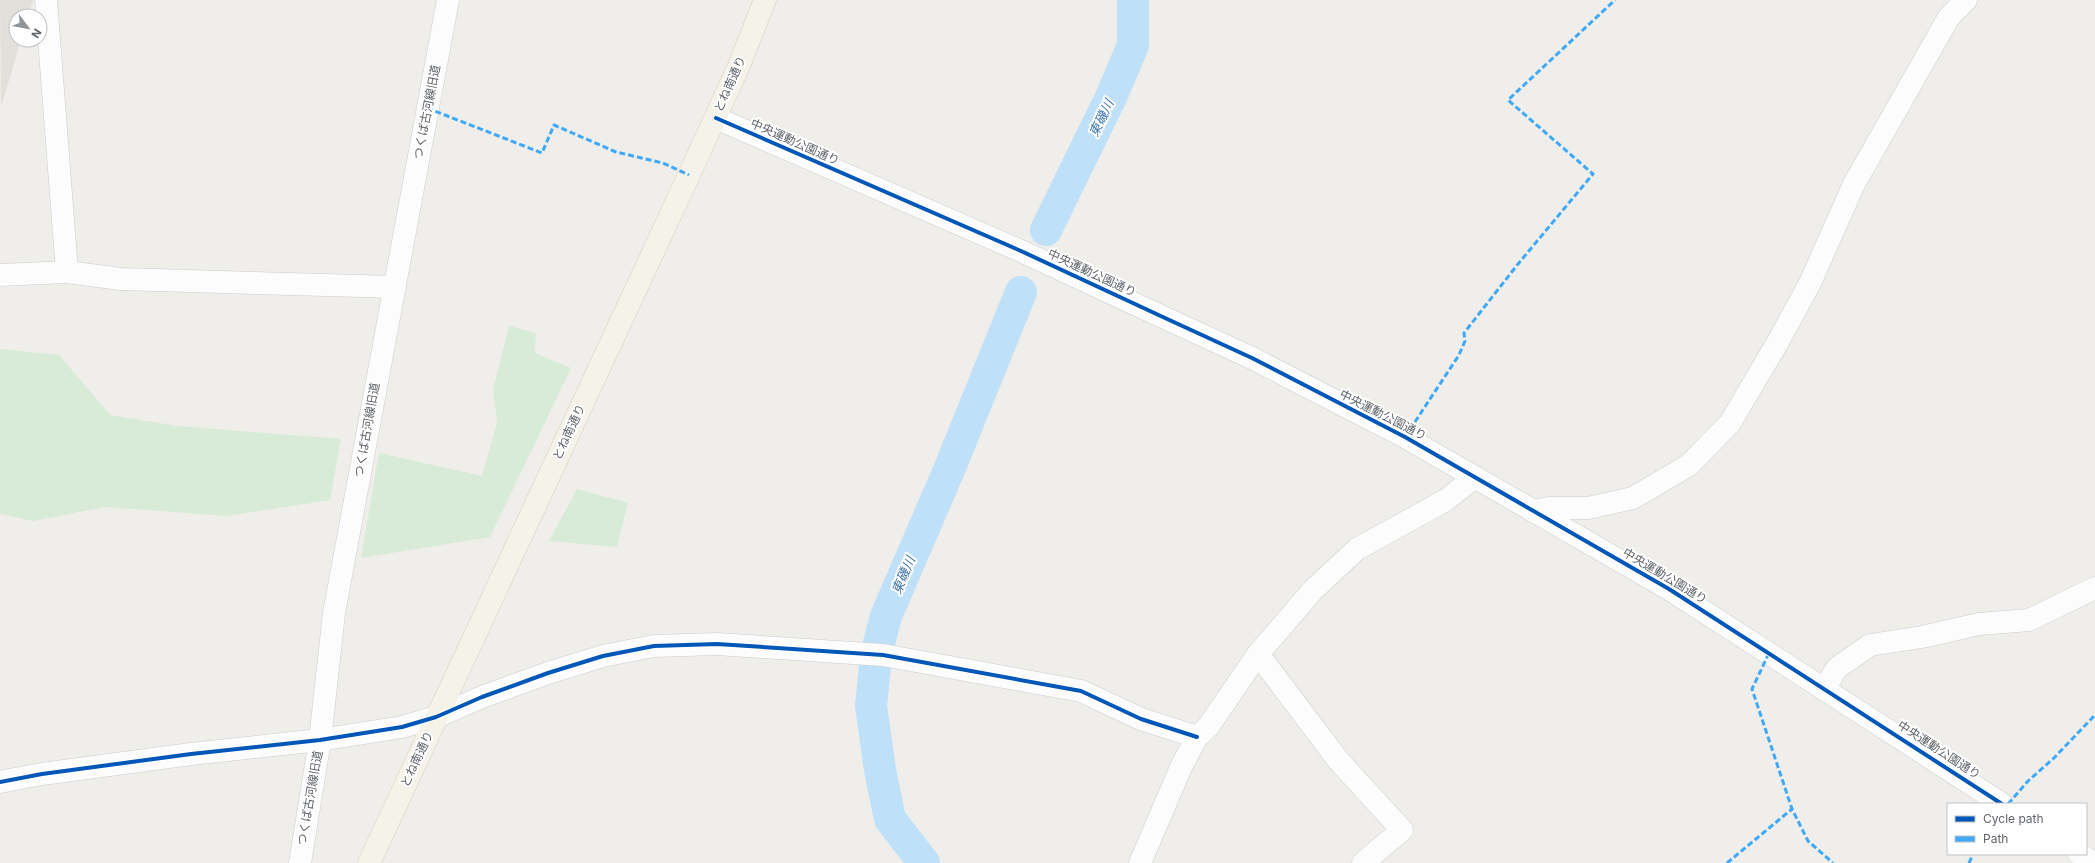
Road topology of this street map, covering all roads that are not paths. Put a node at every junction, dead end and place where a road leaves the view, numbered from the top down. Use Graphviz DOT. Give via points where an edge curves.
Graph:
graph roads {
  1 [pos="46,0"];
  2 [pos="448,0"];
  3 [pos="765,0"];
  4 [pos="1966,0"];
  5 [pos="716,118"];
  6 [pos="66,272"];
  7 [pos="0,275"];
  8 [pos="395,287"];
  9 [pos="1475,477"];
  10 [pos="1533,511"];
  11 [pos="2095,588"];
  12 [pos="1258,654"];
  13 [pos="1824,689"];
  14 [pos="436,718"];
  15 [pos="1197,737"];
  16 [pos="320,740"];
  17 [pos="0,782"];
  18 [pos="2000,803"];
  19 [pos="2081,855"];
  20 [pos="300,863"];
  21 [pos="369,863"];
  22 [pos="1140,863"];
  23 [pos="1363,863"];
  24 [pos="2094,863"];
  1 -- 6 [label="street"];
  2 -- 8 [label="street, つくば古河線旧道"];
  3 -- 5 [label="main road, とね南通り"];
  4 -- 10 [label="street" via="1949,17 1854,184 1810,283 1730,423 1689,465 1633,498 1588,508 1549,508"];
  5 -- 9 [label="street, 中央運動公園通り" via="1022,251 1252,358 1405,437"];
  5 -- 14 [label="main road, とね南通り"];
  6 -- 7 [label="street"];
  6 -- 8 [label="street" via="121,279"];
  8 -- 16 [label="street, つくば古河線旧道" via="334,613"];
  9 -- 10 [label="street, 中央運動公園通り"];
  9 -- 12 [label="street" via="1446,500 1357,549 1313,590"];
  10 -- 13 [label="street, 中央運動公園通り" via="1669,589"];
  11 -- 13 [label="street" via="2029,620 1979,624 1870,645 1837,668"];
  12 -- 15 [label="street" via="1208,727"];
  12 -- 23 [label="street" via="1338,760 1402,830"];
  13 -- 18 [label="street, 中央運動公園通り"];
  14 -- 15 [label="street" via="482,696 603,656 654,646 717,644 874,654 1081,691 1141,718"];
  14 -- 16 [label="street" via="402,728"];
  14 -- 21 [label="main road, とね南通り"];
  15 -- 22 [label="street" via="1182,765"];
  16 -- 17 [label="street" via="50,773"];
  16 -- 20 [label="street, つくば古河線旧道"];
  19 -- 24 [label="street"];
}
